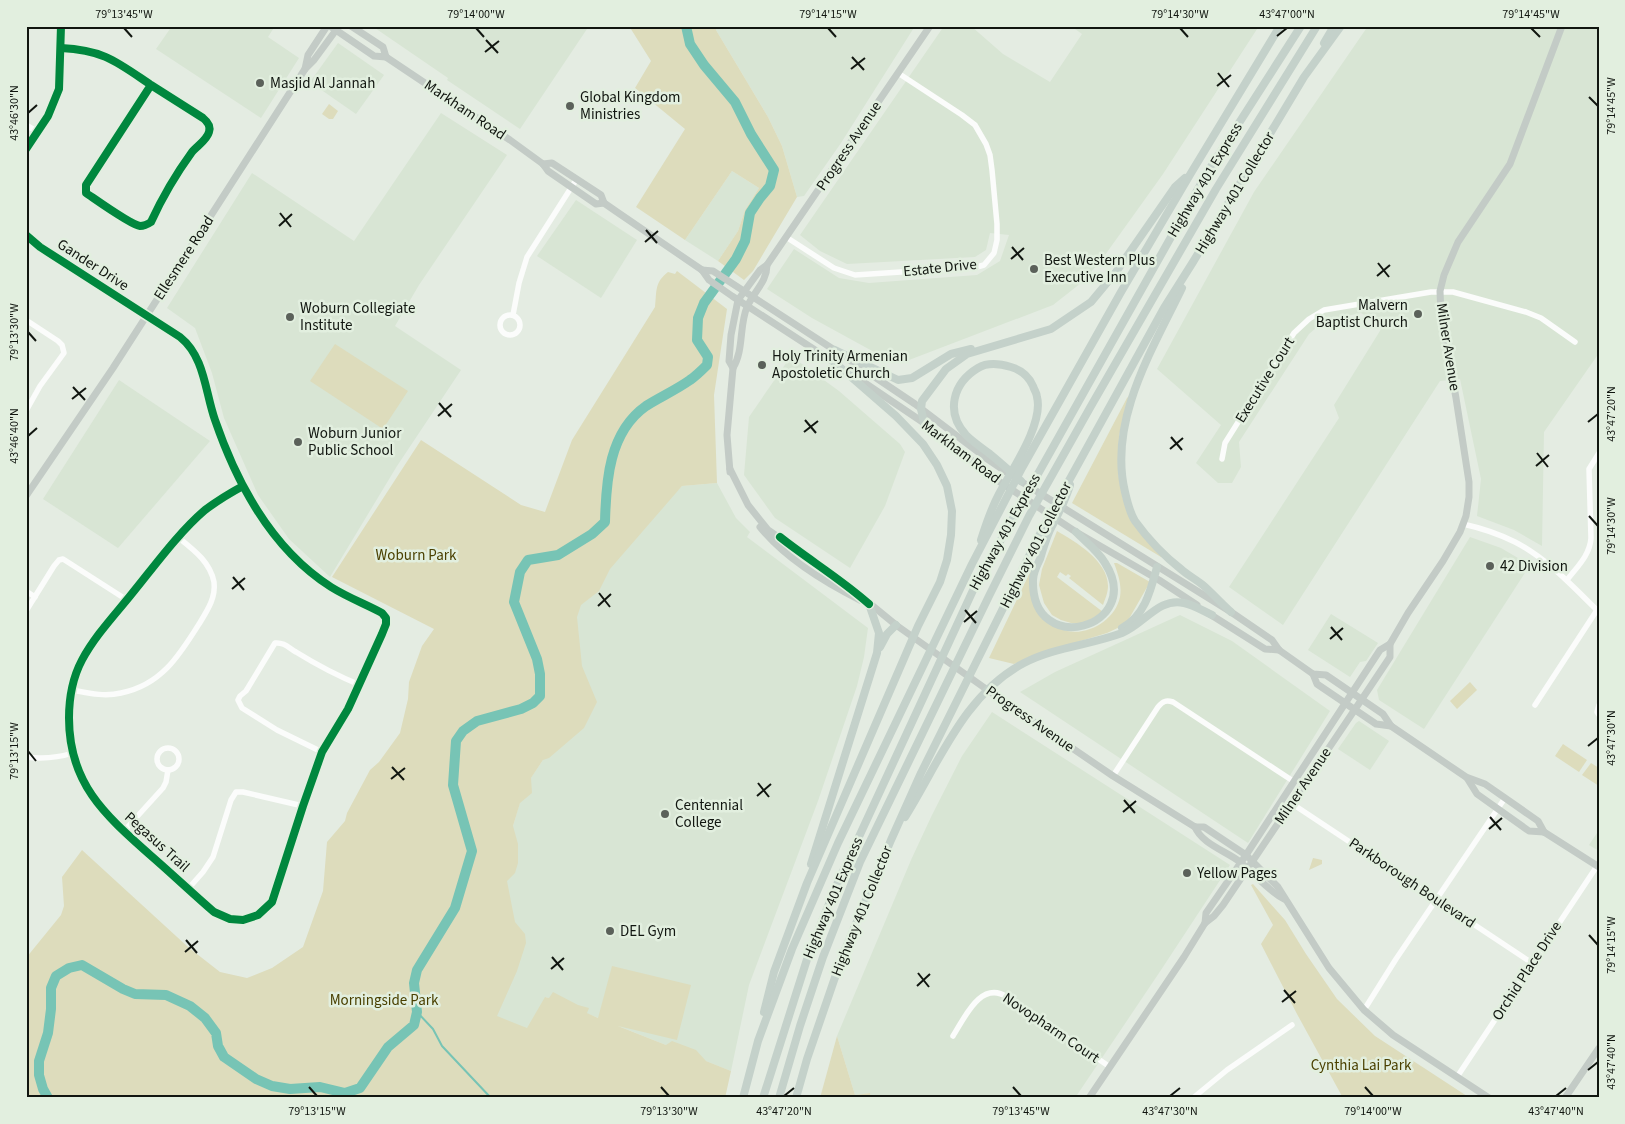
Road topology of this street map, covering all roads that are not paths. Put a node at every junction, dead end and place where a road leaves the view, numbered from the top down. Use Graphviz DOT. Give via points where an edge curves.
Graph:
graph roads {
  1 [pos="61,26"];
  2 [pos="351,26"];
  3 [pos="930,26"];
  4 [pos="1280,26"];
  5 [pos="1301,26"];
  6 [pos="1316,26"];
  7 [pos="1334,26"];
  8 [pos="1341,26"];
  9 [pos="1562,26"];
  10 [pos="333,27"];
  11 [pos="62,48"];
  12 [pos="386,57"];
  13 [pos="898,73"];
  14 [pos="1304,77"];
  15 [pos="151,85"];
  16 [pos="26,125"];
  17 [pos="38,132"];
  18 [pos="26,149"];
  19 [pos="543,164"];
  20 [pos="1191,173"];
  21 [pos="576,180"];
  22 [pos="572,187"];
  23 [pos="604,203"];
  24 [pos="26,235"];
  25 [pos="786,237"];
  26 [pos="1194,262"];
  27 [pos="767,265"];
  28 [pos="702,270"];
  29 [pos="1440,291"];
  30 [pos="744,292"];
  31 [pos="753,298"];
  32 [pos="738,300"];
  33 [pos="747,306"];
  34 [pos="513,315"];
  35 [pos="146,316"];
  36 [pos="26,320"];
  37 [pos="1576,342"];
  38 [pos="1000,344"];
  39 [pos="835,350"];
  40 [pos="834,362"];
  41 [pos="733,368"];
  42 [pos="921,409"];
  43 [pos="26,411"];
  44 [pos="924,423"];
  45 [pos="1599,453"];
  46 [pos="1222,459"];
  47 [pos="1019,465"];
  48 [pos="1021,481"];
  49 [pos="243,486"];
  50 [pos="26,496"];
  51 [pos="1464,524"];
  52 [pos="1047,528"];
  53 [pos="766,532"];
  54 [pos="1076,532"];
  55 [pos="179,538"];
  56 [pos="813,562"];
  57 [pos="804,566"];
  58 [pos="1157,567"];
  59 [pos="1154,578"];
  60 [pos="1567,580"];
  61 [pos="26,591"];
  62 [pos="35,597"];
  63 [pos="127,600"];
  64 [pos="869,604"];
  65 [pos="26,611"];
  66 [pos="1598,611"];
  67 [pos="1231,612"];
  68 [pos="1212,615"];
  69 [pos="386,618"];
  70 [pos="896,625"];
  71 [pos="1106,637"];
  72 [pos="1390,644"];
  73 [pos="1279,650"];
  74 [pos="877,653"];
  75 [pos="1313,674"];
  76 [pos="360,685"];
  77 [pos="72,690"];
  78 [pos="1351,692"];
  79 [pos="1362,699"];
  80 [pos="1345,702"];
  81 [pos="1535,705"];
  82 [pos="1599,705"];
  83 [pos="1355,709"];
  84 [pos="1599,714"];
  85 [pos="1391,726"];
  86 [pos="322,752"];
  87 [pos="73,753"];
  88 [pos="26,757"];
  89 [pos="168,770"];
  90 [pos="1113,776"];
  91 [pos="1466,777"];
  92 [pos="1293,781"];
  93 [pos="1505,798"];
  94 [pos="1291,804"];
  95 [pos="303,806"];
  96 [pos="1498,808"];
  97 [pos="1195,827"];
  98 [pos="124,832"];
  99 [pos="1544,832"];
  100 [pos="891,840"];
  101 [pos="1246,855"];
  102 [pos="1252,861"];
  103 [pos="1241,862"];
  104 [pos="1598,866"];
  105 [pos="1247,869"];
  106 [pos="807,883"];
  107 [pos="188,889"];
  108 [pos="1284,899"];
  109 [pos="1437,899"];
  110 [pos="1205,923"];
  111 [pos="1532,963"];
  112 [pos="1364,1010"];
  113 [pos="1292,1025"];
  114 [pos="953,1036"];
  115 [pos="758,1041"];
  116 [pos="1599,1048"];
  117 [pos="1110,1067"];
  118 [pos="1457,1077"];
  119 [pos="743,1098"];
  120 [pos="763,1098"];
  121 [pos="780,1098"];
  122 [pos="796,1098"];
  123 [pos="1089,1098"];
  124 [pos="1193,1098"];
  125 [pos="1489,1098"];
  126 [pos="1565,1098"];
  1 -- 11 [label="street"];
  2 -- 12 [label="main road, Markham Road" via="382,47"];
  3 -- 13 [label="main road, Progress Avenue"];
  4 -- 20 [label="highway"];
  5 -- 120 [label="highway, Highway 401 Express" via="1206,173 975,586 808,953"];
  6 -- 121 [label="highway, Highway 401 Express" via="1216,190 1029,516 860,862 823,957"];
  7 -- 14 [label="highway"];
  8 -- 14 [label="highway, Highway 401 Collector"];
  9 -- 29 [label="main road, Milner Avenue" via="1510,164 1458,242"];
  10 -- 12 [label="main road, Markham Road" via="374,56"];
  10 -- 35 [label="main road, Ellesmere Road"];
  11 -- 15 [label="street" via="88,50 106,56"];
  11 -- 17 [label="street" via="59,89"];
  12 -- 19 [label="main road, Markham Road"];
  13 -- 25 [label="main road, Progress Avenue"];
  13 -- 25 [label="street, Estate Drive" via="962,115 983,138 990,155 997,224 994,253 977,268 854,275 834,268"];
  14 -- 26 [label="highway, Highway 401 Collector"];
  15 -- 15 [label="street" via="86,185 86,193 142,226 151,222 160,202 210,130 203,118"];
  16 -- 17 [label="street"];
  17 -- 18 [label="street"];
  19 -- 21 [label="main road, Markham Road" via="552,163"];
  19 -- 22 [label="main road, Markham Road"];
  20 -- 38 [label="highway" via="1175,187 1091,302 1051,328"];
  20 -- 47 [label="highway"];
  21 -- 22 [label="street"];
  21 -- 23 [label="main road, Markham Road" via="601,195"];
  22 -- 23 [label="main road, Markham Road" via="596,204"];
  22 -- 34 [label="street" via="527,257"];
  23 -- 28 [label="main road, Markham Road"];
  24 -- 35 [label="street, Gander Drive"];
  25 -- 27 [label="main road, Progress Avenue"];
  26 -- 52 [label="highway, Highway 401 Collector" via="1164,308 1073,473"];
  26 -- 67 [label="highway" via="1138,382 1124,428 1121,478 1134,519 1148,538"];
  27 -- 30 [label="main road, Progress Avenue"];
  27 -- 31 [label="main road, Progress Avenue" via="767,276"];
  28 -- 30 [label="main road, Markham Road" via="713,271"];
  28 -- 32 [label="main road, Markham Road" via="709,280"];
  29 -- 37 [label="street, Executive Court" via="1526,312 1541,318"];
  29 -- 46 [label="street, Executive Court" via="1324,310 1309,319 1294,333 1225,443"];
  29 -- 51 [label="main road, Milner Avenue" via="1441,316 1469,482"];
  30 -- 31 [label="main road, Markham Road"];
  30 -- 32 [label="main road, Progress Avenue"];
  31 -- 33 [label="main road, Progress Avenue"];
  31 -- 39 [label="main road, Markham Road"];
  32 -- 33 [label="main road, Markham Road"];
  32 -- 41 [label="main road, Progress Avenue" via="729,361"];
  33 -- 40 [label="main road, Markham Road"];
  33 -- 41 [label="main road, Progress Avenue" via="738,360"];
  35 -- 49 [label="street, Gander Drive" via="180,337 193,350 216,423"];
  35 -- 50 [label="main road, Ellesmere Road"];
  36 -- 43 [label="street" via="58,341 64,349 63,356"];
  38 -- 39 [label="highway" via="951,354 912,378 898,380"];
  38 -- 42 [label="highway" via="967,354 946,370 922,401"];
  39 -- 42 [label="main road, Markham Road"];
  40 -- 44 [label="main road, Markham Road"];
  40 -- 106 [label="highway" via="923,444 948,486 952,511 947,560 940,582"];
  41 -- 53 [label="main road, Progress Avenue" via="727,435 730,473 744,506"];
  42 -- 44 [label="highway"];
  42 -- 48 [label="main road, Markham Road"];
  44 -- 54 [label="main road, Markham Road" via="994,478"];
  45 -- 60 [label="street" via="1589,469 1590,548"];
  47 -- 48 [label="highway" via="1037,414 1038,398 1031,382 1019,370 1000,364 980,367 956,390 955,416 966,435"];
  47 -- 115 [label="highway" via="988,517 972,564 838,844 792,949"];
  48 -- 58 [label="main road, Markham Road"];
  49 -- 55 [label="street, Pegasus Trail" via="206,510"];
  49 -- 69 [label="street, Gander Drive" via="274,535 300,563 329,586"];
  51 -- 60 [label="street" via="1516,543"];
  51 -- 72 [label="main road, Milner Avenue"];
  52 -- 54 [label="highway" via="1033,578 1036,602 1048,620 1074,628 1088,626 1102,616 1113,598 1113,583 1105,563"];
  52 -- 100 [label="highway, Highway 401 Collector" via="920,773"];
  53 -- 56 [label="main road, Progress Avenue"];
  53 -- 57 [label="main road, Progress Avenue" via="775,544"];
  54 -- 59 [label="main road, Markham Road"];
  55 -- 63 [label="street, Pegasus Trail"];
  55 -- 77 [label="street" via="200,555 212,572 214,584 210,605 179,655 154,679 122,693 99,695"];
  56 -- 57 [label="main road"];
  56 -- 64 [label="main road, Progress Avenue"];
  57 -- 64 [label="main road, Progress Avenue"];
  58 -- 59 [label="highway"];
  58 -- 67 [label="main road, Markham Road"];
  59 -- 68 [label="main road, Markham Road"];
  59 -- 71 [label="highway" via="1139,614 1128,625"];
  60 -- 66 [label="street"];
  61 -- 62 [label="street"];
  62 -- 63 [label="street" via="54,566 63,558"];
  62 -- 65 [label="street"];
  63 -- 77 [label="street, Pegasus Trail" via="81,661"];
  64 -- 70 [label="main road, Progress Avenue"];
  64 -- 74 [label="highway" via="878,633"];
  66 -- 81 [label="street"];
  67 -- 73 [label="main road, Markham Road" via="1272,640"];
  68 -- 71 [label="highway" via="1186,604 1166,603 1136,626"];
  68 -- 73 [label="main road, Markham Road" via="1265,649"];
  69 -- 76 [label="street, Pegasus Trail"];
  70 -- 74 [label="highway"];
  70 -- 90 [label="main road, Progress Avenue"];
  71 -- 100 [label="highway" via="1025,663 1000,679 976,701"];
  72 -- 78 [label="main road, Milner Avenue" via="1380,650"];
  72 -- 79 [label="main road, Milner Avenue" via="1390,657"];
  73 -- 75 [label="main road, Markham Road"];
  74 -- 106 [label="highway"];
  75 -- 78 [label="main road, Markham Road" via="1326,675"];
  75 -- 80 [label="main road, Markham Road" via="1317,684"];
  76 -- 86 [label="street, Pegasus Trail"];
  76 -- 86 [label="street" via="278,643 240,696 238,700 242,708"];
  77 -- 87 [label="street, Pegasus Trail" via="69,723"];
  78 -- 79 [label="main road, Markham Road"];
  78 -- 80 [label="main road, Milner Avenue"];
  79 -- 83 [label="main road, Milner Avenue"];
  79 -- 85 [label="main road, Markham Road" via="1383,714"];
  80 -- 83 [label="main road, Markham Road"];
  80 -- 92 [label="main road, Milner Avenue"];
  82 -- 84 [label="street"];
  83 -- 85 [label="main road, Markham Road" via="1376,724"];
  83 -- 94 [label="main road, Milner Avenue"];
  85 -- 91 [label="main road, Markham Road"];
  86 -- 95 [label="street, Pegasus Trail"];
  87 -- 88 [label="street" via="42,759"];
  87 -- 98 [label="street, Pegasus Trail" via="89,792"];
  89 -- 98 [label="street" via="163,788"];
  90 -- 92 [label="street" via="1158,707 1167,700"];
  90 -- 97 [label="main road, Progress Avenue"];
  91 -- 93 [label="main road, Markham Road" via="1485,784"];
  91 -- 96 [label="main road, Markham Road" via="1477,794"];
  92 -- 101 [label="main road, Milner Avenue"];
  93 -- 96 [label="street"];
  93 -- 99 [label="main road, Markham Road" via="1538,821"];
  94 -- 102 [label="main road, Milner Avenue"];
  94 -- 109 [label="street, Parkborough Boulevard"];
  95 -- 107 [label="street" via="236,792 213,857"];
  95 -- 107 [label="street, Pegasus Trail" via="272,902 258,915 243,920 230,919 214,912"];
  96 -- 99 [label="main road, Markham Road" via="1529,831"];
  96 -- 109 [label="street"];
  97 -- 101 [label="main road, Progress Avenue" via="1204,827"];
  97 -- 103 [label="main road, Progress Avenue" via="1198,835"];
  98 -- 107 [label="street, Pegasus Trail"];
  99 -- 104 [label="main road, Markham Road"];
  100 -- 122 [label="highway, Highway 401 Collector" via="842,957"];
  101 -- 102 [label="main road, Progress Avenue"];
  101 -- 103 [label="main road, Milner Avenue"];
  102 -- 105 [label="main road, Milner Avenue"];
  102 -- 108 [label="main road, Progress Avenue" via="1278,887"];
  103 -- 105 [label="main road, Progress Avenue"];
  103 -- 110 [label="main road, Milner Avenue" via="1206,913"];
  104 -- 111 [label="street, Orchid Place Drive"];
  105 -- 108 [label="main road, Progress Avenue"];
  105 -- 110 [label="main road, Milner Avenue" via="1223,905"];
  106 -- 115 [label="highway" via="774,972"];
  108 -- 112 [label="main road, Progress Avenue" via="1329,968"];
  109 -- 111 [label="street, Parkborough Boulevard"];
  109 -- 112 [label="street"];
  110 -- 117 [label="main road, Milner Avenue"];
  111 -- 118 [label="street, Orchid Place Drive"];
  112 -- 118 [label="main road, Progress Avenue" via="1394,1035"];
  113 -- 124 [label="street"];
  114 -- 117 [label="street, Novopharm Court" via="978,999 995,991"];
  115 -- 119 [label="highway"];
  116 -- 126 [label="main road"];
  117 -- 123 [label="main road, Milner Avenue"];
  118 -- 125 [label="main road, Progress Avenue"];
}
